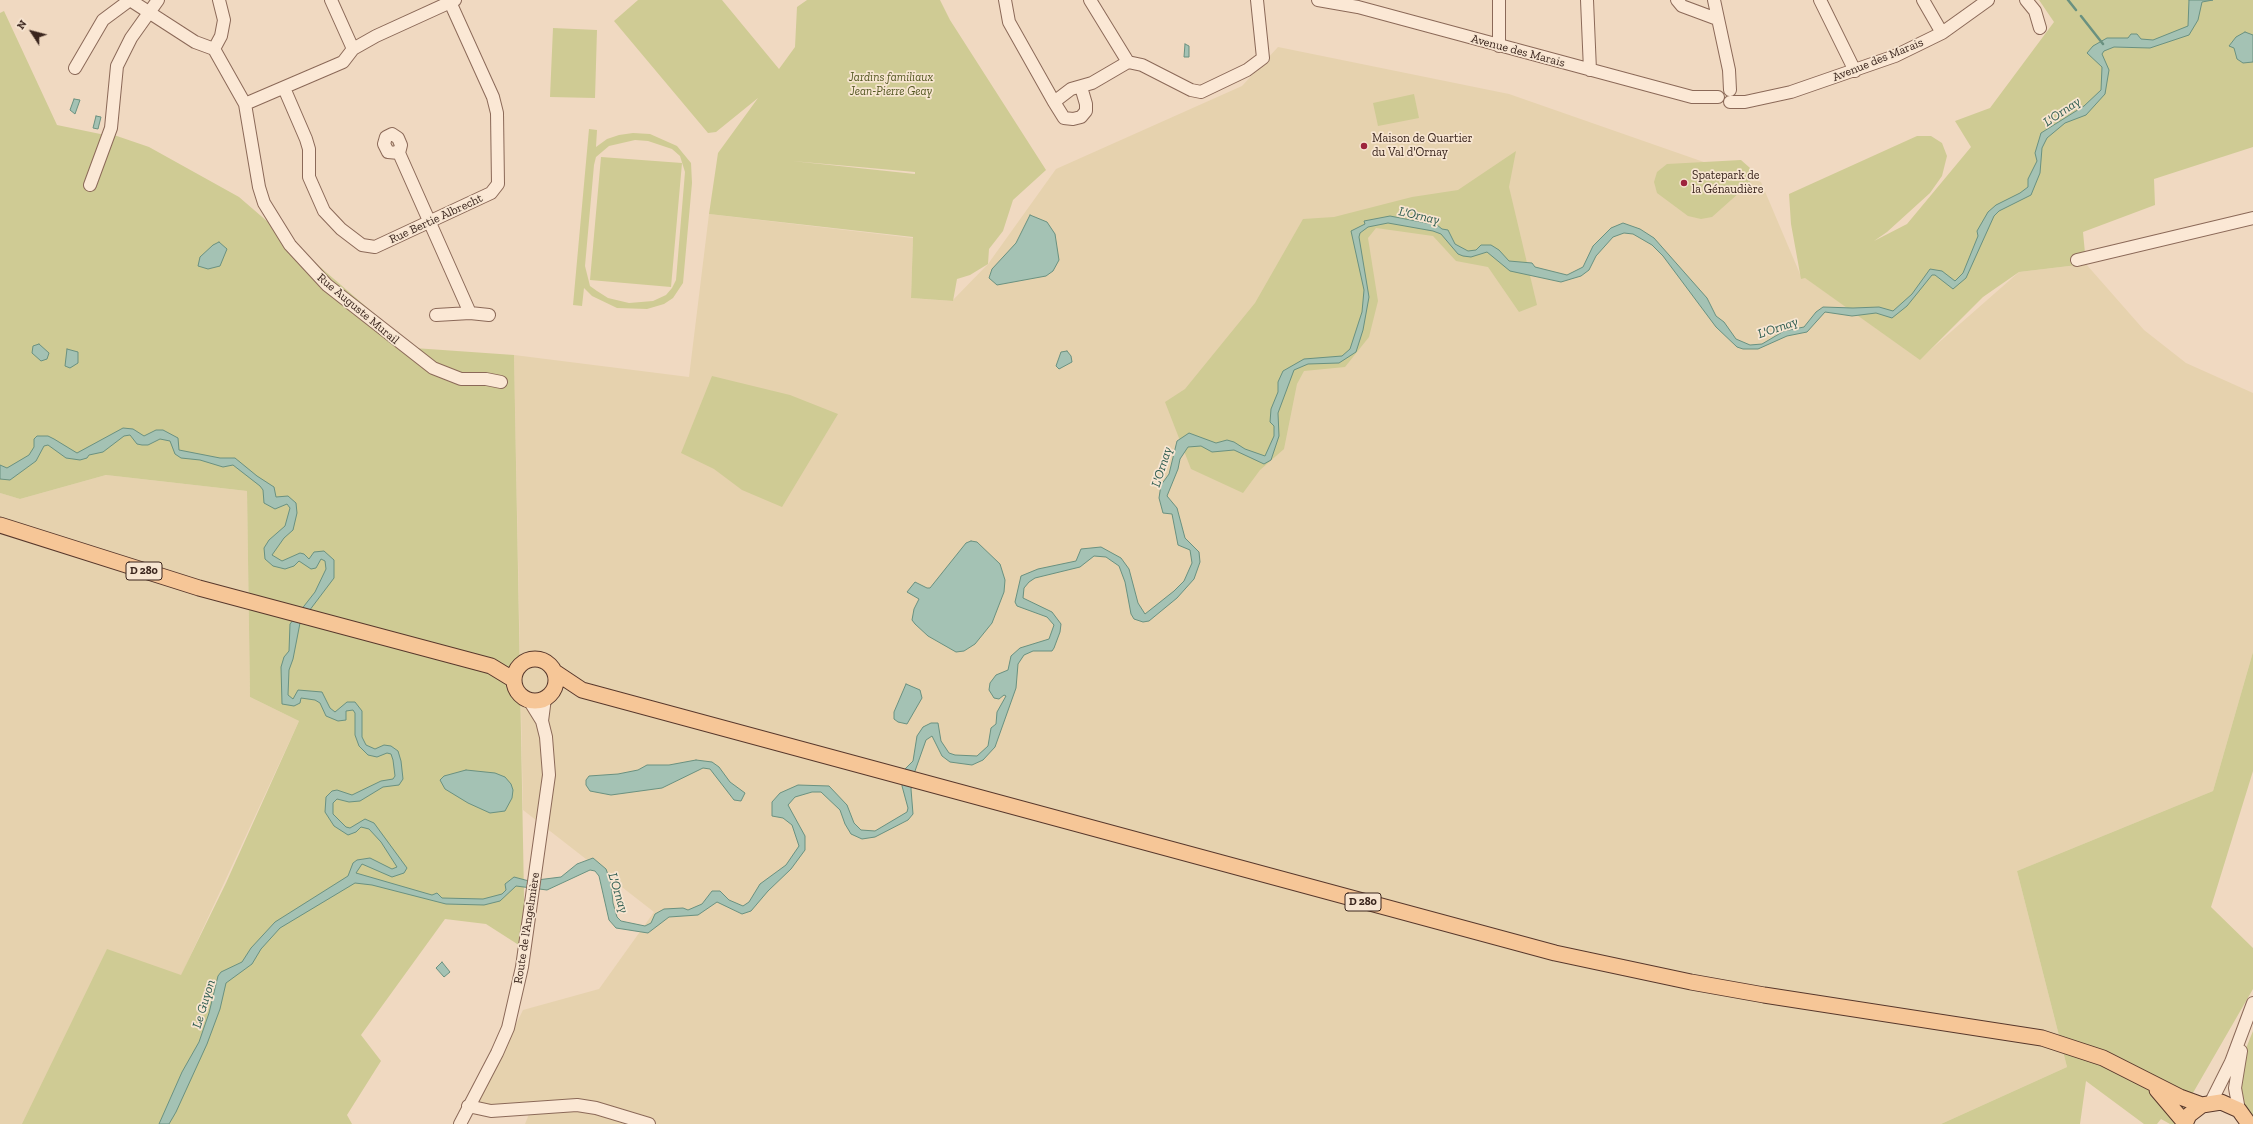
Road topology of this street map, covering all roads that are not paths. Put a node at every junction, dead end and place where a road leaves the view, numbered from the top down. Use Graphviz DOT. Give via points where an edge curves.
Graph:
graph roads {
  1 [pos="130,0"];
  2 [pos="158,0"];
  3 [pos="219,0"];
  4 [pos="332,0"];
  5 [pos="1004,0"];
  6 [pos="1090,0"];
  7 [pos="1257,0"];
  8 [pos="1318,0"];
  9 [pos="1499,0"];
  10 [pos="1587,0"];
  11 [pos="1677,0"];
  12 [pos="1714,0"];
  13 [pos="1820,0"];
  14 [pos="1923,0"];
  15 [pos="1988,0"];
  16 [pos="2026,0"];
  17 [pos="453,1"];
  18 [pos="1358,4"];
  19 [pos="149,12"];
  20 [pos="1717,19"];
  21 [pos="2040,28"];
  22 [pos="1942,33"];
  23 [pos="1499,46"];
  24 [pos="214,49"];
  25 [pos="353,50"];
  26 [pos="1128,62"];
  27 [pos="75,68"];
  28 [pos="1590,70"];
  29 [pos="1855,71"];
  30 [pos="1081,87"];
  31 [pos="284,88"];
  32 [pos="1726,95"];
  33 [pos="1054,102"];
  34 [pos="245,104"];
  35 [pos="399,153"];
  36 [pos="90,185"];
  37 [pos="2253,218"];
  38 [pos="431,221"];
  39 [pos="2077,260"];
  40 [pos="470,312"];
  41 [pos="436,315"];
  42 [pos="489,315"];
  43 [pos="501,382"];
  44 [pos="0,525"];
  45 [pos="521,664"];
  46 [pos="491,666"];
  47 [pos="555,672"];
  48 [pos="514,680"];
  49 [pos="582,690"];
  50 [pos="549,696"];
  51 [pos="529,700"];
  52 [pos="542,721"];
  53 [pos="2253,1003"];
  54 [pos="2246,1022"];
  55 [pos="2148,1081"];
  56 [pos="2206,1103"];
  57 [pos="468,1106"];
  58 [pos="2239,1110"];
  59 [pos="2185,1123"];
  60 [pos="2250,1123"];
  61 [pos="460,1124"];
  62 [pos="649,1124"];
  1 -- 19 [label="street"];
  1 -- 27 [label="street" via="103,20"];
  2 -- 19 [label="street"];
  3 -- 24 [label="street" via="224,20 221,36"];
  4 -- 25 [label="street"];
  5 -- 33 [label="street" via="1009,22"];
  6 -- 26 [label="street"];
  7 -- 26 [label="street" via="1263,58 1247,70 1201,92 1191,90 1142,65"];
  8 -- 18 [label="street, Avenue des Marais"];
  9 -- 23 [label="street"];
  10 -- 28 [label="street"];
  11 -- 20 [label="street" via="1682,6"];
  12 -- 20 [label="street"];
  13 -- 29 [label="street"];
  14 -- 22 [label="street"];
  15 -- 22 [label="street, Avenue des Marais"];
  16 -- 21 [label="street" via="2035,11"];
  17 -- 25 [label="street" via="376,36"];
  17 -- 38 [label="street, Rue Bertie Albrecht" via="493,97 497,113 498,184 491,193"];
  18 -- 23 [label="street, Avenue des Marais"];
  19 -- 24 [label="street" via="195,42"];
  19 -- 36 [label="street" via="131,38 118,66 110,128"];
  20 -- 32 [label="street" via="1729,70"];
  22 -- 29 [label="street, Avenue des Marais" via="1895,56"];
  23 -- 28 [label="street, Avenue des Marais"];
  24 -- 34 [label="street, Rue Auguste Murail"];
  25 -- 31 [label="street" via="343,62"];
  26 -- 30 [label="street"];
  28 -- 32 [label="street, Avenue des Marais" via="1692,97"];
  29 -- 32 [label="street, Avenue des Marais" via="1791,92 1758,99"];
  30 -- 33 [label="street" via="1071,90"];
  30 -- 33 [label="street" via="1086,104 1086,111 1081,117 1064,118"];
  31 -- 34 [label="street"];
  31 -- 38 [label="street, Rue Bertie Albrecht" via="309,149 309,177 324,211 341,229 362,245 375,247"];
  34 -- 43 [label="street, Rue Auguste Murail" via="264,203 290,245 327,285 433,368 461,379"];
  35 -- 38 [label="street"];
  37 -- 39 [label="street"];
  38 -- 40 [label="street"];
  40 -- 41 [label="street"];
  40 -- 42 [label="street"];
  44 -- 46 [label="main road, D 280" via="104,559"];
  45 -- 46 [label="main road, D 280"];
  45 -- 47 [label="main road" via="529,659 541,659"];
  45 -- 48 [label="main road"];
  46 -- 48 [label="main road, D 280"];
  47 -- 49 [label="main road, D 280"];
  47 -- 50 [label="main road" via="556,683"];
  48 -- 51 [label="main road" via="518,692"];
  49 -- 50 [label="main road, D 280"];
  49 -- 55 [label="main road, D 280" via="1555,953 1764,995 2042,1038 2086,1052"];
  50 -- 51 [label="main road"];
  50 -- 52 [label="street, Route de l'Angelmière"];
  51 -- 52 [label="street, Route de l'Angelmière"];
  52 -- 57 [label="street, Route de l'Angelmière" via="549,775 522,967 508,1028"];
  53 -- 54 [label="street"];
  54 -- 56 [label="street" via="2231,1062"];
  54 -- 58 [label="street" via="2235,1088"];
  55 -- 56 [label="main road, D 280" via="2180,1097"];
  55 -- 59 [label="main road, D 280"];
  56 -- 58 [label="main road" via="2221,1102"];
  56 -- 59 [label="main road" via="2189,1115"];
  57 -- 61 [label="street, Route de l'Angelmière"];
  57 -- 62 [label="street" via="491,1111 577,1106 596,1108"];
  58 -- 60 [label="main road"];
}
